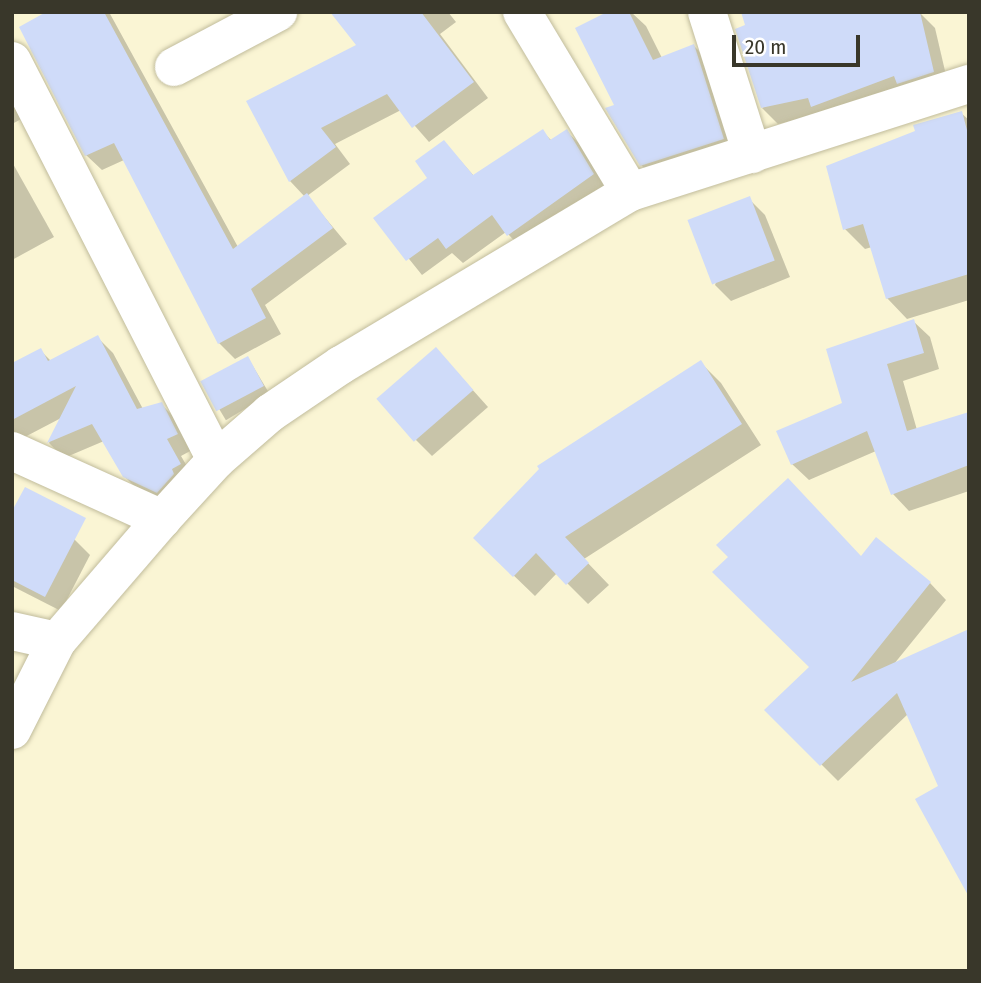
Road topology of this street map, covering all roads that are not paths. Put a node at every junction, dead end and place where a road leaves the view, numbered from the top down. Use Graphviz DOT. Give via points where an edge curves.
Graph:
graph roads {
  1 [pos="278,12"];
  2 [pos="522,12"];
  3 [pos="707,12"];
  4 [pos="12,61"];
  5 [pos="174,67"];
  6 [pos="969,84"];
  7 [pos="752,153"];
  8 [pos="630,192"];
  9 [pos="12,451"];
  10 [pos="216,460"];
  11 [pos="162,519"];
  12 [pos="12,631"];
  13 [pos="57,641"];
  14 [pos="12,730"];
  1 -- 5 [label="street"];
  2 -- 8 [label="street"];
  3 -- 7 [label="street"];
  4 -- 10 [label="street"];
  6 -- 7 [label="street"];
  7 -- 8 [label="street"];
  8 -- 10 [label="street" via="341,365 270,413"];
  9 -- 11 [label="street"];
  10 -- 11 [label="street"];
  11 -- 13 [label="street"];
  12 -- 13 [label="street"];
  13 -- 14 [label="street"];
}
